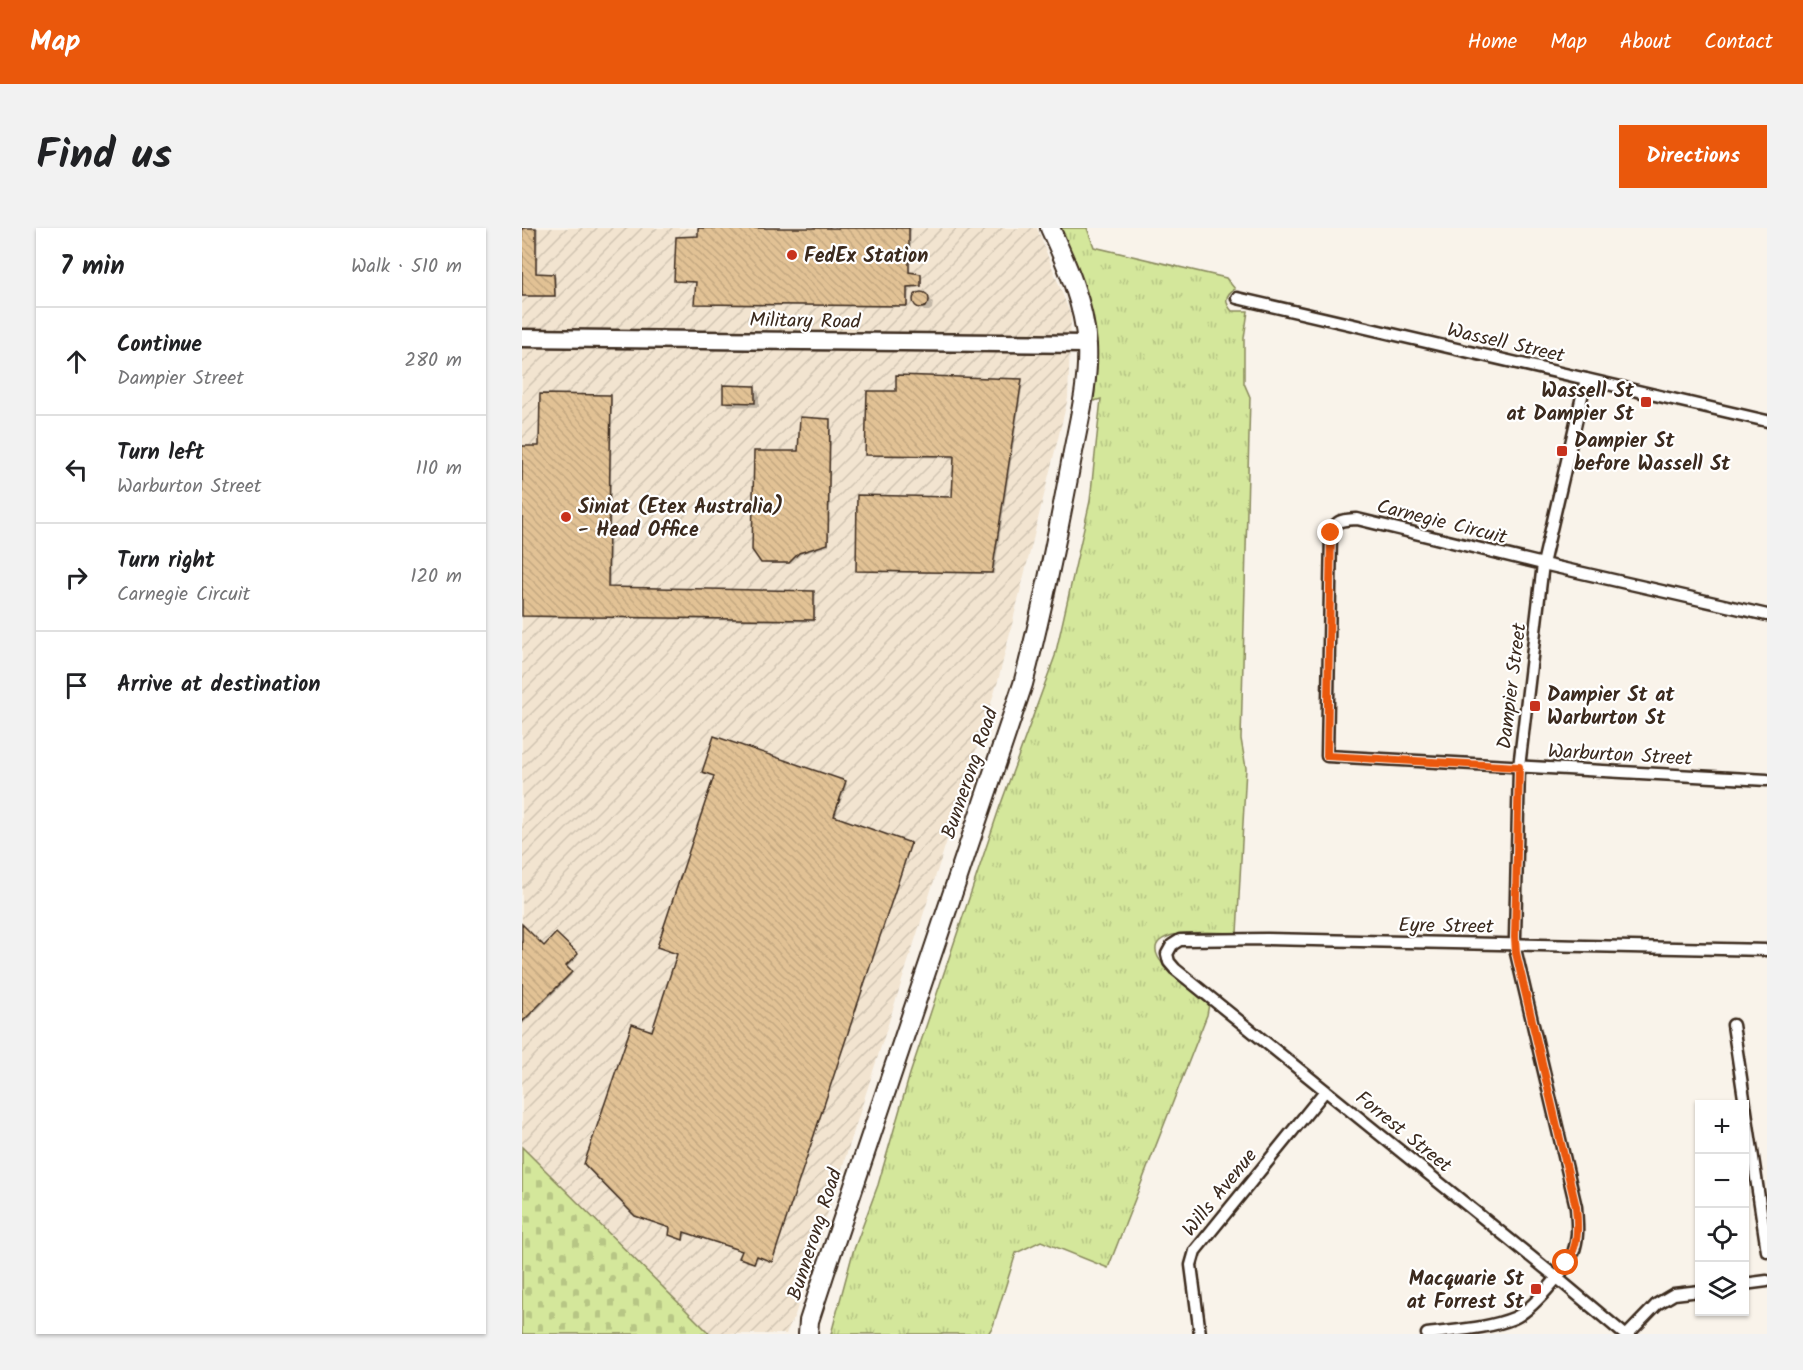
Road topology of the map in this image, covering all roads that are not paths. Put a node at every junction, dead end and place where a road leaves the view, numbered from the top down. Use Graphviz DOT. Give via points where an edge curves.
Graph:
graph roads {
  1 [pos="1050,228"];
  2 [pos="1237,298"];
  3 [pos="522,338"];
  4 [pos="1087,344"];
  5 [pos="1586,380"];
  6 [pos="1767,421"];
  7 [pos="1544,564"];
  8 [pos="1767,615"];
  9 [pos="1327,756"];
  10 [pos="1519,767"];
  11 [pos="1767,780"];
  12 [pos="1516,944"];
  13 [pos="1767,950"];
  14 [pos="1167,954"];
  15 [pos="1733,1025"];
  16 [pos="1325,1091"];
  17 [pos="1767,1251"];
  18 [pos="1556,1277"];
  19 [pos="1767,1281"];
  20 [pos="1749,1283"];
  21 [pos="1695,1292"];
  22 [pos="806,1330"];
  23 [pos="1200,1334"];
  24 [pos="1431,1334"];
  25 [pos="1626,1334"];
  1 -- 4 [label="main road, Bunnerong Road" via="1073,283"];
  2 -- 5 [label="street, Wassell Street"];
  3 -- 4 [label="street, Military Road"];
  4 -- 22 [label="main road, Bunnerong Road" via="1087,375 1066,489 1023,684"];
  5 -- 6 [label="street, Wassell Street"];
  5 -- 7 [label="street, Dampier Street"];
  7 -- 8 [label="street, Carnegie Circuit"];
  7 -- 9 [label="street, Carnegie Circuit" via="1357,519 1334,525"];
  7 -- 10 [label="street, Dampier Street"];
  9 -- 10 [label="street, Warburton Street"];
  10 -- 11 [label="street, Warburton Street"];
  10 -- 12 [label="street, Dampier Street"];
  12 -- 13 [label="street, Eyre Street"];
  12 -- 14 [label="street, Eyre Street" via="1180,940"];
  12 -- 18 [label="street, Dampier Street" via="1576,1207 1578,1226 1573,1252"];
  14 -- 16 [label="street, Forrest Street" via="1175,969"];
  15 -- 17 [label="street"];
  16 -- 18 [label="street, Forrest Street"];
  16 -- 23 [label="street, Wills Avenue" via="1195,1251 1191,1265"];
  18 -- 24 [label="street, Dampier Street" via="1534,1304 1514,1318"];
  18 -- 25 [label="street, Forrest Street"];
  19 -- 20 [label="street"];
  21 -- 25 [label="street" via="1674,1294 1657,1304"];
}
